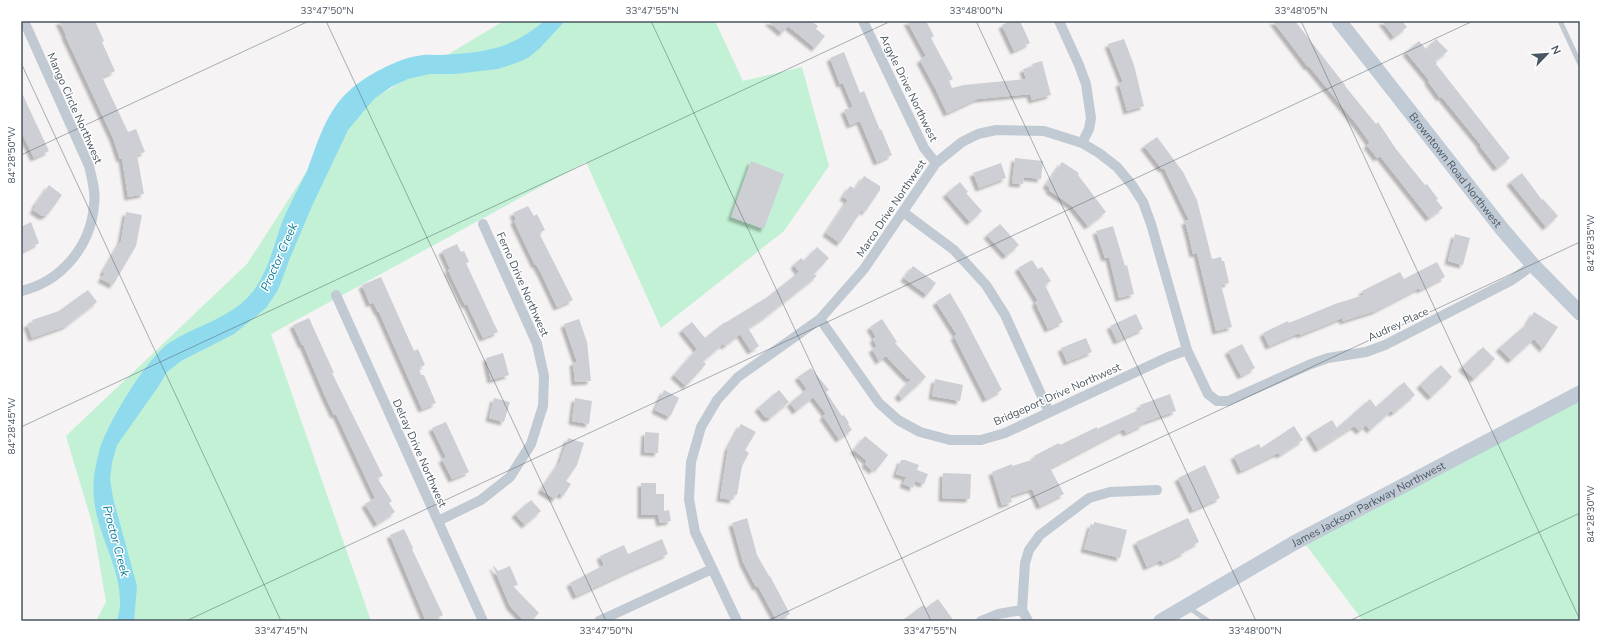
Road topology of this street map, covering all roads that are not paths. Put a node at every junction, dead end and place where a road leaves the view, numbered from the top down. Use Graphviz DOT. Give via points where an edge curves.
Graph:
graph roads {
  1 [pos="24,21"];
  2 [pos="863,21"];
  3 [pos="1059,21"];
  4 [pos="1339,21"];
  5 [pos="1560,21"];
  6 [pos="1580,64"];
  7 [pos="1082,142"];
  8 [pos="936,163"];
  9 [pos="903,212"];
  10 [pos="483,224"];
  11 [pos="1533,265"];
  12 [pos="21,291"];
  13 [pos="336,295"];
  14 [pos="1580,313"];
  15 [pos="820,319"];
  16 [pos="1187,350"];
  17 [pos="1265,385"];
  18 [pos="1580,393"];
  19 [pos="1049,412"];
  20 [pos="1157,490"];
  21 [pos="438,521"];
  22 [pos="712,569"];
  23 [pos="1185,606"];
  24 [pos="1022,610"];
  25 [pos="483,621"];
  26 [pos="599,621"];
  27 [pos="737,621"];
  28 [pos="981,621"];
  29 [pos="1028,621"];
  30 [pos="1161,621"];
  31 [pos="1208,621"];
  1 -- 12 [label="street, Mango Circle Northwest" via="89,166 94,185 95,205 92,223 84,243 74,258 46,282"];
  2 -- 8 [label="street, Argyle Drive Northwest" via="924,148"];
  3 -- 7 [label="street" via="1086,84 1092,118"];
  4 -- 11 [label="main road, Browntown Road Northwest"];
  5 -- 6 [label="lane"];
  7 -- 8 [label="street, Marco Drive Northwest" via="1044,131 996,130 978,134 962,142"];
  7 -- 16 [label="street, Marco Drive Northwest" via="1117,167 1143,202"];
  8 -- 9 [label="street, Marco Drive Northwest"];
  9 -- 15 [label="street, Marco Drive Northwest" via="864,270"];
  9 -- 19 [label="street" via="954,250 986,285 1004,315"];
  10 -- 21 [label="street, Ferno Drive Northwest" via="537,344 544,376 543,406 532,444 510,477 481,500"];
  11 -- 14 [label="main road, Browntown Road Northwest"];
  11 -- 17 [label="street, Audrey Place" via="1512,280 1386,345 1366,352 1328,358"];
  13 -- 21 [label="street, Delray Drive Northwest"];
  15 -- 19 [label="street, Bridgeport Drive Northwest" via="880,403 898,420 920,432 950,440 981,440 1005,433"];
  15 -- 22 [label="street, Marco Drive Northwest" via="738,377 717,400 701,428 691,462 689,499 695,532"];
  16 -- 17 [label="street, Marco Drive Northwest" via="1208,394 1217,401 1228,401"];
  16 -- 19 [label="street, Bridgeport Drive Northwest"];
  18 -- 23 [label="main road, James Jackson Parkway Northwest" via="1294,543"];
  20 -- 24 [label="street" via="1110,492 1089,498 1040,535 1029,550 1025,563"];
  21 -- 25 [label="street, Delray Drive Northwest"];
  22 -- 26 [label="street"];
  22 -- 27 [label="street, Marco Drive Northwest"];
  23 -- 30 [label="main road, James Jackson Parkway Northwest"];
  23 -- 31 [label="lane"];
  24 -- 28 [label="street" via="998,614"];
  24 -- 29 [label="street"];
}
